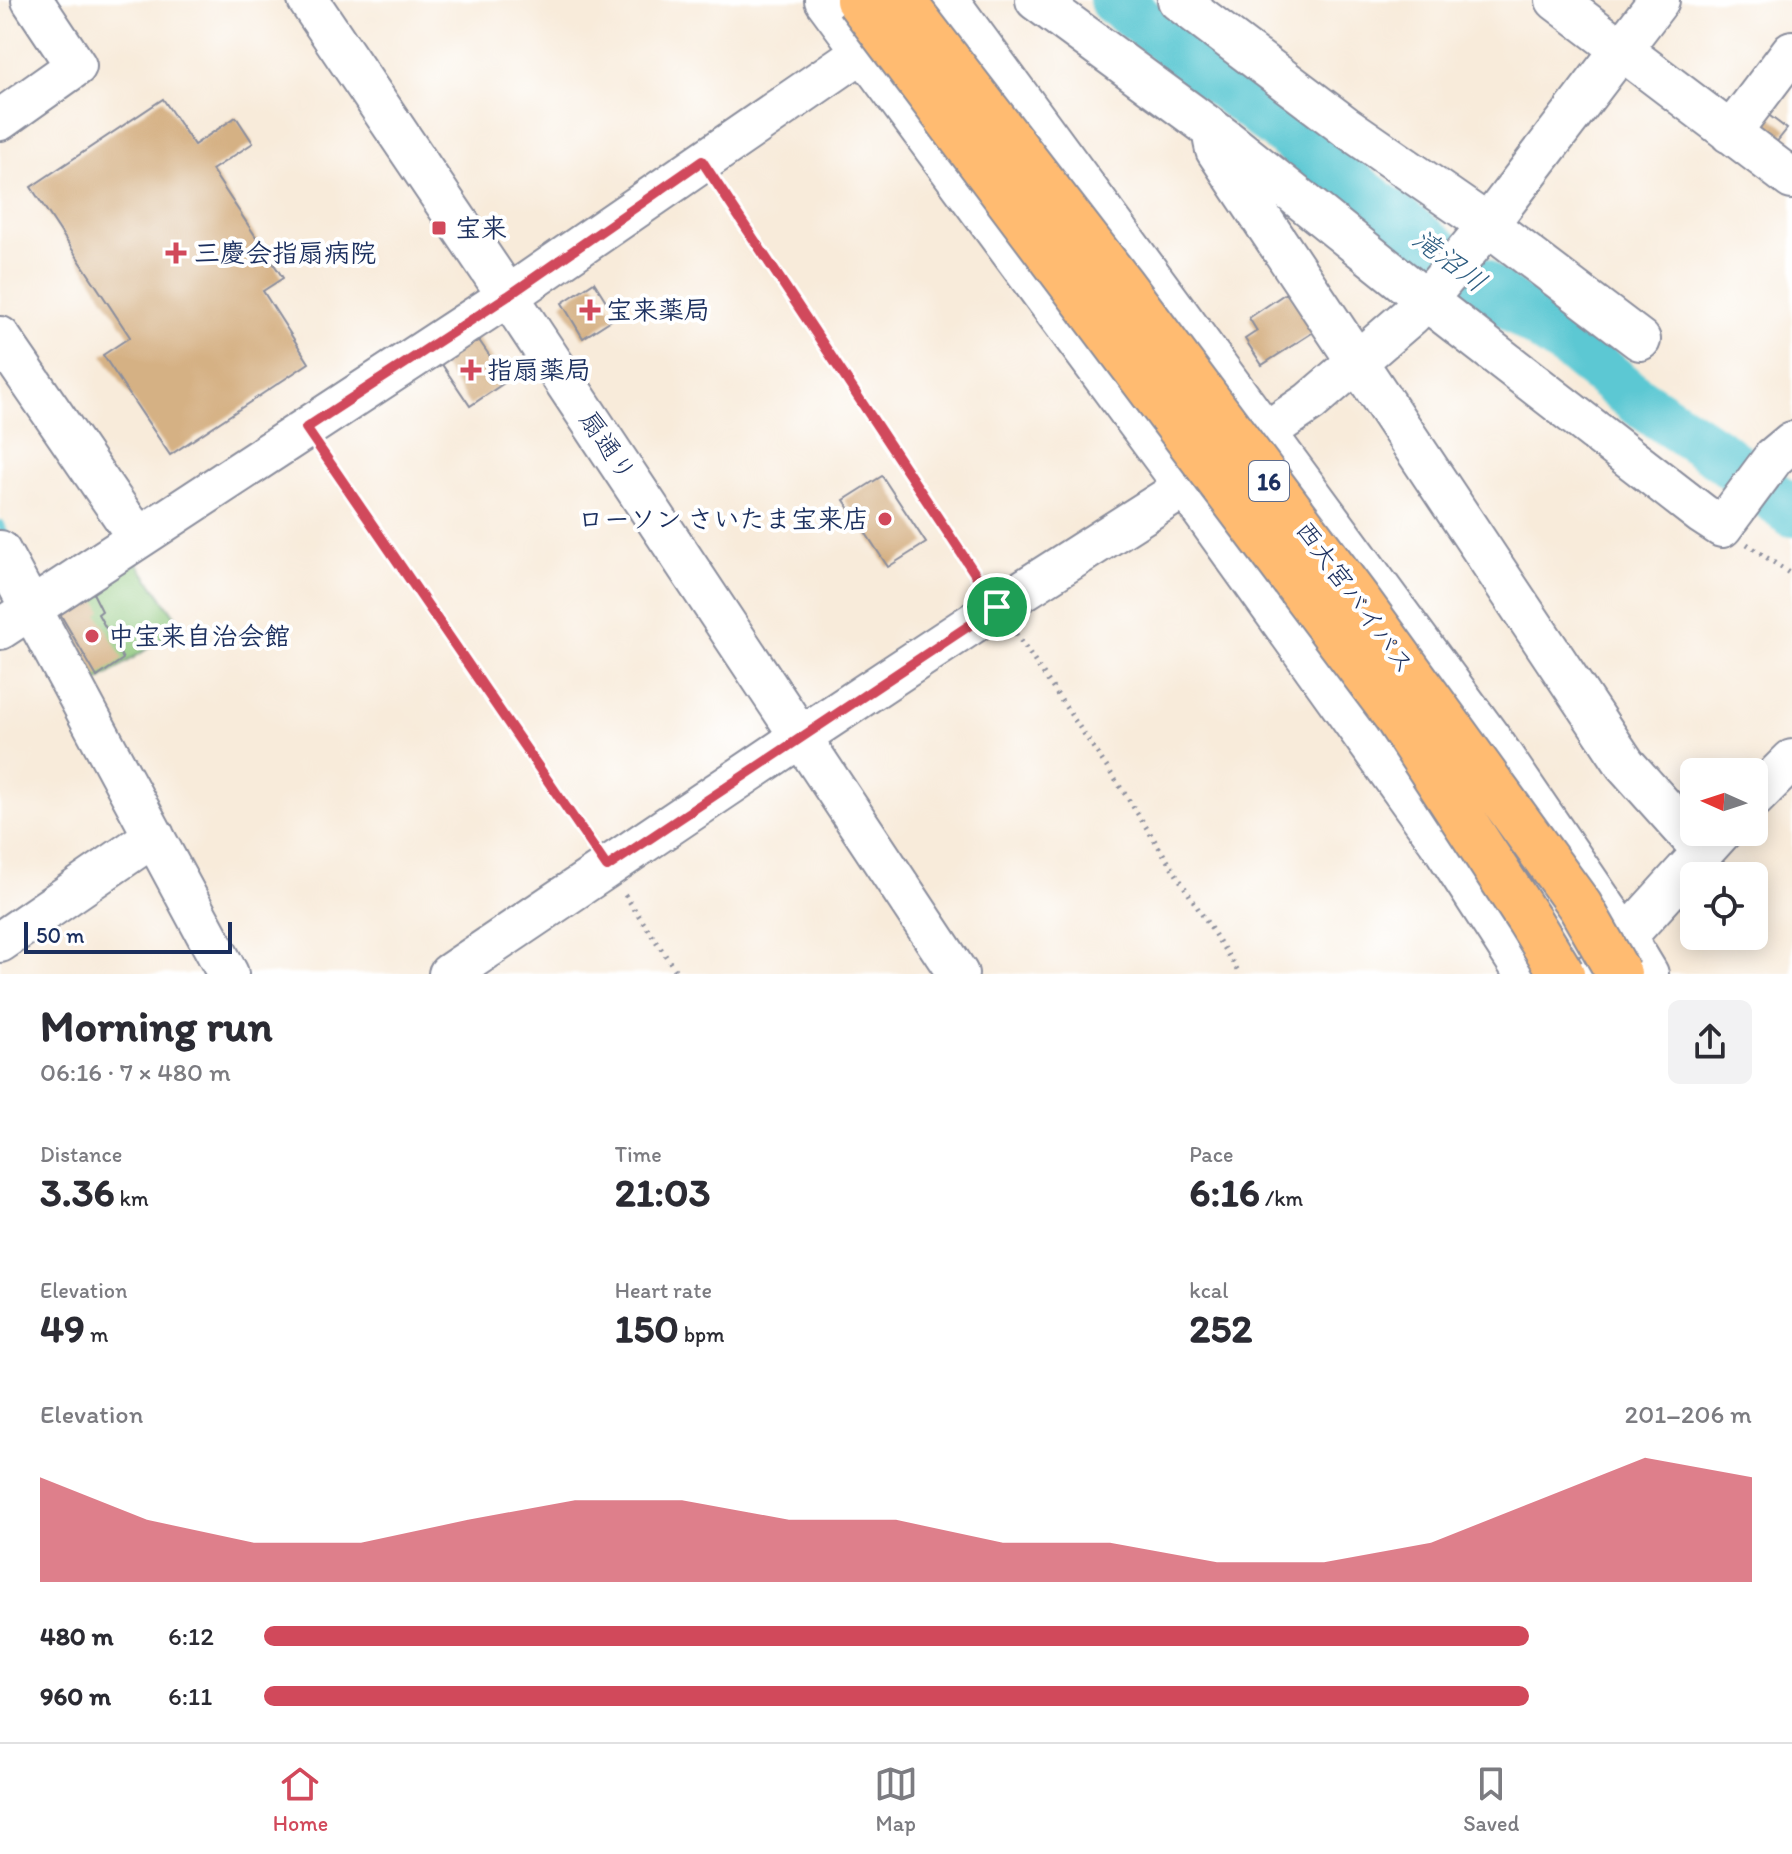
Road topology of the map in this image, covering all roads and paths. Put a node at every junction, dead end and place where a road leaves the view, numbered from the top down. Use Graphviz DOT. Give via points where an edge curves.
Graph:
graph roads {
  1 [pos="32,0"];
  2 [pos="308,0"];
  3 [pos="825,0"];
  4 [pos="858,0"];
  5 [pos="902,0"];
  6 [pos="949,0"];
  7 [pos="1036,0"];
  8 [pos="1178,0"];
  9 [pos="1556,0"];
  10 [pos="1659,0"];
  11 [pos="1621,50"];
  12 [pos="1792,51"];
  13 [pos="862,52"];
  14 [pos="0,120"];
  15 [pos="1213,129"];
  16 [pos="1730,133"];
  17 [pos="702,161"];
  18 [pos="1792,179"];
  19 [pos="1482,232"];
  20 [pos="1432,293"];
  21 [pos="508,296"];
  22 [pos="0,337"];
  23 [pos="1640,340"];
  24 [pos="1357,363"];
  25 [pos="306,428"];
  26 [pos="1267,433"];
  27 [pos="1783,450"];
  28 [pos="1185,487"];
  29 [pos="1726,522"];
  30 [pos="138,538"];
  31 [pos="0,551"];
  32 [pos="1792,575"];
  33 [pos="997,607"];
  34 [pos="16,618"];
  35 [pos="802,736"];
  36 [pos="1792,760"];
  37 [pos="1768,784"];
  38 [pos="1680,813"];
  39 [pos="154,836"];
  40 [pos="1708,846"];
  41 [pos="607,867"];
  42 [pos="0,942"];
  43 [pos="1622,955"];
  44 [pos="228,974"];
  45 [pos="449,974"];
  46 [pos="678,974"];
  47 [pos="958,974"];
  48 [pos="1240,974"];
  49 [pos="1525,974"];
  50 [pos="1562,974"];
  51 [pos="1592,974"];
  52 [pos="1648,974"];
  1 -- 14 [label="street" via="76,66"];
  2 -- 21 [label="street, 扇通り"];
  3 -- 13 [label="street"];
  4 -- 50 [label="highway, 西大宮バイパス / 16, bridge" via="1395,715"];
  5 -- 43 [label="highway, 西大宮バイパス / 16, bridge" via="1122,285 1580,906"];
  6 -- 26 [label="street"];
  7 -- 15 [label="street"];
  8 -- 19 [label="street"];
  9 -- 11 [label="street"];
  10 -- 11 [label="street"];
  11 -- 16 [label="street"];
  11 -- 19 [label="street"];
  12 -- 16 [label="street"];
  13 -- 17 [label="street"];
  13 -- 28 [label="street"];
  15 -- 20 [label="street"];
  15 -- 24 [label="street" via="1216,150"];
  16 -- 18 [label="street"];
  17 -- 21 [label="street"];
  17 -- 33 [label="path"];
  19 -- 20 [label="street"];
  19 -- 23 [label="street"];
  20 -- 24 [label="street"];
  20 -- 29 [label="street" via="1702,514"];
  21 -- 25 [label="street"];
  21 -- 35 [label="street, 扇通り"];
  22 -- 30 [label="street"];
  24 -- 26 [label="street"];
  24 -- 38 [label="street" via="1625,764"];
  25 -- 30 [label="street"];
  25 -- 41 [label="path"];
  26 -- 28 [label="street"];
  26 -- 43 [label="street" via="1493,742"];
  27 -- 29 [label="street"];
  28 -- 33 [label="street"];
  28 -- 49 [label="street" via="1443,847"];
  29 -- 32 [label="path"];
  30 -- 34 [label="street"];
  31 -- 34 [label="street"];
  33 -- 35 [label="street"];
  33 -- 48 [label="path"];
  34 -- 39 [label="street"];
  35 -- 41 [label="street"];
  35 -- 47 [label="street, 扇通り"];
  36 -- 37 [label="street"];
  39 -- 42 [label="street"];
  39 -- 44 [label="street"];
  40 -- 43 [label="street"];
  41 -- 45 [label="street"];
  41 -- 46 [label="path"];
  43 -- 51 [label="street"];
  43 -- 52 [label="street"];
}
